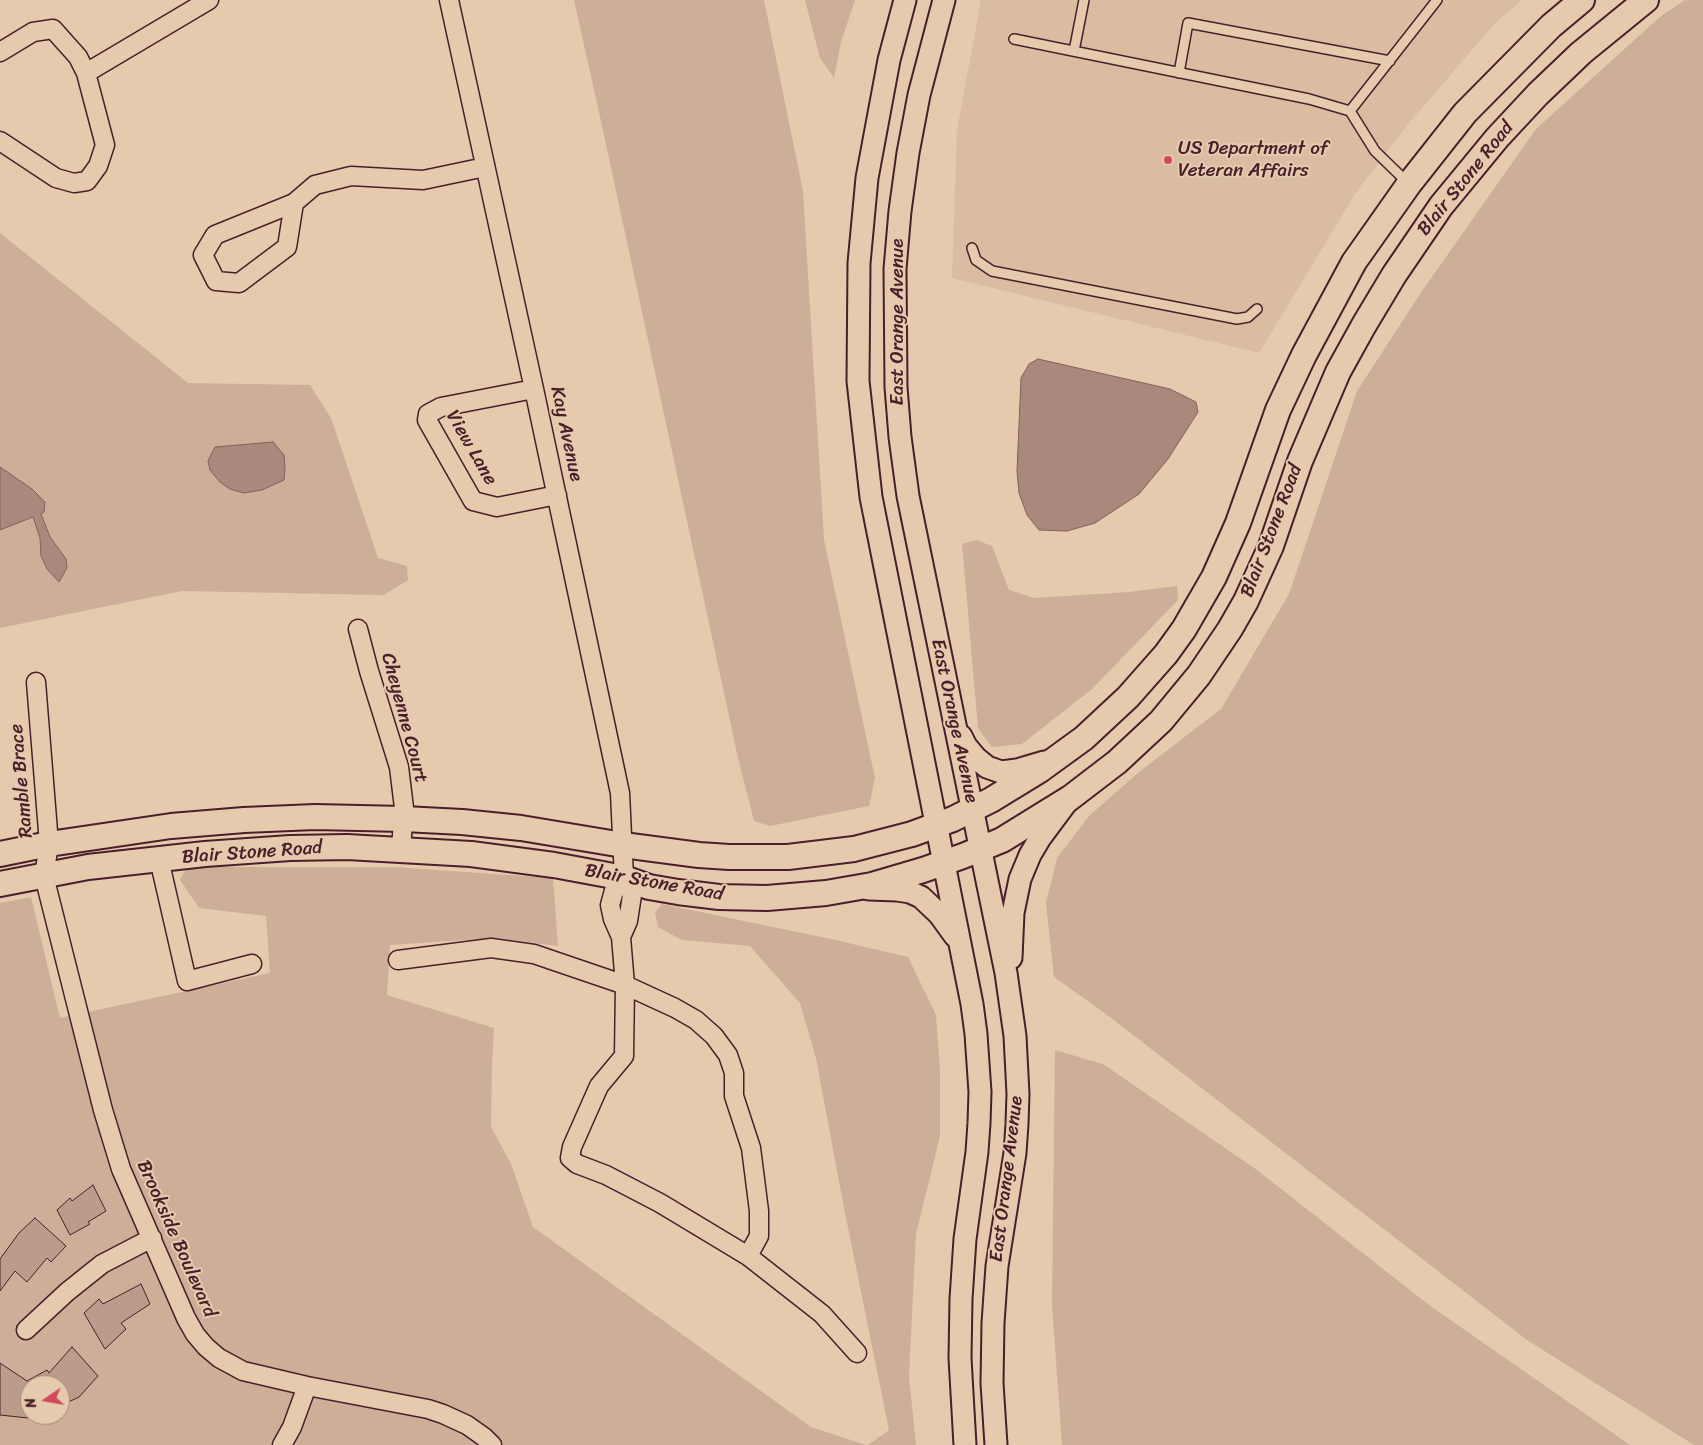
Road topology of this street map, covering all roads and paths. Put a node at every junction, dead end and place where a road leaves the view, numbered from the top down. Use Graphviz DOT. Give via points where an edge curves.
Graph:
graph roads {
  1 [pos="209,0"];
  2 [pos="449,0"];
  3 [pos="905,0"];
  4 [pos="944,0"];
  5 [pos="1084,0"];
  6 [pos="1437,0"];
  7 [pos="1582,0"];
  8 [pos="1646,0"];
  9 [pos="1014,39"];
  10 [pos="1074,51"];
  11 [pos="0,52"];
  12 [pos="1390,61"];
  13 [pos="86,73"];
  14 [pos="1179,73"];
  15 [pos="1350,112"];
  16 [pos="0,141"];
  17 [pos="485,167"];
  18 [pos="1409,184"];
  19 [pos="294,203"];
  20 [pos="1441,206"];
  21 [pos="972,248"];
  22 [pos="1256,310"];
  23 [pos="534,389"];
  24 [pos="557,495"];
  25 [pos="358,628"];
  26 [pos="36,682"];
  27 [pos="955,724"];
  28 [pos="1063,754"];
  29 [pos="1070,798"];
  30 [pos="972,809"];
  31 [pos="404,818"];
  32 [pos="936,826"];
  33 [pos="49,844"];
  34 [pos="623,845"];
  35 [pos="401,849"];
  36 [pos="980,850"];
  37 [pos="0,854"];
  38 [pos="159,859"];
  39 [pos="943,864"];
  40 [pos="44,876"];
  41 [pos="624,878"];
  42 [pos="0,884"];
  43 [pos="847,890"];
  44 [pos="960,945"];
  45 [pos="398,960"];
  46 [pos="252,964"];
  47 [pos="625,985"];
  48 [pos="1012,1009"];
  49 [pos="152,1238"];
  50 [pos="748,1256"];
  51 [pos="26,1330"];
  52 [pos="857,1353"];
  53 [pos="307,1386"];
  54 [pos="282,1445"];
  55 [pos="492,1445"];
  56 [pos="965,1445"];
  57 [pos="996,1445"];
  1 -- 13 [label="street"];
  2 -- 17 [label="street, Kay Avenue"];
  3 -- 32 [label="street, East Orange Avenue" via="889,60 866,187 859,264 858,381 870,497"];
  4 -- 27 [label="street, East Orange Avenue" via="919,95 908,153 896,269 895,348 900,437 908,496"];
  5 -- 10 [label="lane"];
  6 -- 12 [label="lane"];
  7 -- 18 [label="main road, Blair Stone Road" via="1551,26 1465,113"];
  8 -- 20 [label="main road, Blair Stone Road" via="1538,94"];
  9 -- 10 [label="lane"];
  10 -- 14 [label="lane"];
  11 -- 13 [label="street" via="33,32 53,29 78,57"];
  12 -- 14 [label="lane" via="1188,22"];
  12 -- 15 [label="lane"];
  13 -- 16 [label="street" via="105,145 98,166 87,180 74,183 56,178"];
  14 -- 15 [label="lane" via="1309,99"];
  15 -- 18 [label="lane" via="1376,151"];
  17 -- 19 [label="street" via="423,180 351,176 315,185"];
  17 -- 23 [label="street, Kay Avenue"];
  18 -- 20 [label="main road"];
  18 -- 28 [label="main road, Blair Stone Road" via="1354,262 1304,355 1276,417 1226,551 1199,603 1166,654 1128,697"];
  19 -- 19 [label="street" via="215,235 203,255 216,281 239,284 287,247"];
  20 -- 29 [label="main road, Blair Stone Road" via="1394,274 1338,372 1300,461 1271,546 1230,629 1199,675 1160,721 1118,762"];
  21 -- 22 [label="lane" via="976,260 992,271 1238,319 1248,317"];
  23 -- 24 [label="street, Kay Avenue"];
  23 -- 24 [label="street, View Lane" via="441,407 428,414 426,420 474,501 497,507"];
  24 -- 34 [label="street, Kay Avenue" via="620,793"];
  25 -- 31 [label="street, Cheyenne Court" via="399,767"];
  26 -- 33 [label="street, Ramble Brace"];
  27 -- 28 [label="street" via="976,758 1001,772 1035,766"];
  27 -- 30 [label="street, East Orange Avenue"];
  28 -- 30 [label="main road, Blair Stone Road" via="1018,785"];
  29 -- 36 [label="main road, Blair Stone Road"];
  29 -- 48 [label="street" via="1040,838 1020,879 1013,913"];
  30 -- 32 [label="main road, Blair Stone Road"];
  30 -- 36 [label="street, East Orange Avenue"];
  31 -- 33 [label="main road, Blair Stone Road" via="207,822"];
  31 -- 34 [label="main road, Blair Stone Road" via="521,828"];
  31 -- 35 [label="street, Cheyenne Court"];
  32 -- 34 [label="main road, Blair Stone Road" via="854,849 788,857 719,857"];
  32 -- 39 [label="street, East Orange Avenue"];
  33 -- 37 [label="main road, Blair Stone Road"];
  33 -- 40 [label="street, Ramble Brace"];
  34 -- 41 [label="street, Kay Avenue"];
  35 -- 38 [label="main road, Blair Stone Road" via="290,848"];
  35 -- 41 [label="main road, Blair Stone Road" via="527,861"];
  36 -- 39 [label="main road, Blair Stone Road"];
  36 -- 48 [label="street, East Orange Avenue"];
  38 -- 40 [label="main road, Blair Stone Road"];
  38 -- 46 [label="street" via="187,981"];
  39 -- 43 [label="main road, Blair Stone Road"];
  39 -- 44 [label="street, East Orange Avenue"];
  40 -- 42 [label="main road, Blair Stone Road"];
  40 -- 49 [label="street, Brookside Boulevard" via="103,1110 122,1169"];
  41 -- 43 [label="main road, Blair Stone Road" via="649,887 737,898"];
  41 -- 47 [label="street, Kay Avenue" via="632,895 628,921 621,937"];
  43 -- 44 [label="street" via="910,892 930,904"];
  44 -- 56 [label="street, East Orange Avenue" via="972,1004 980,1092 961,1299 960,1358"];
  45 -- 47 [label="street" via="491,948 534,954"];
  47 -- 50 [label="street" via="696,1020 728,1055 734,1073 734,1096 751,1148 759,1211 759,1236"];
  47 -- 50 [label="street" via="624,1056 599,1086 570,1158 660,1203"];
  48 -- 57 [label="street, East Orange Avenue" via="1018,1094 1015,1153 997,1266 993,1324"];
  49 -- 51 [label="street" via="102,1264"];
  49 -- 53 [label="street, Brookside Boulevard" via="186,1318 206,1347 243,1371"];
  50 -- 52 [label="street" via="822,1314"];
  53 -- 54 [label="street"];
  53 -- 55 [label="street, Brookside Boulevard" via="428,1409 467,1425"];
}
